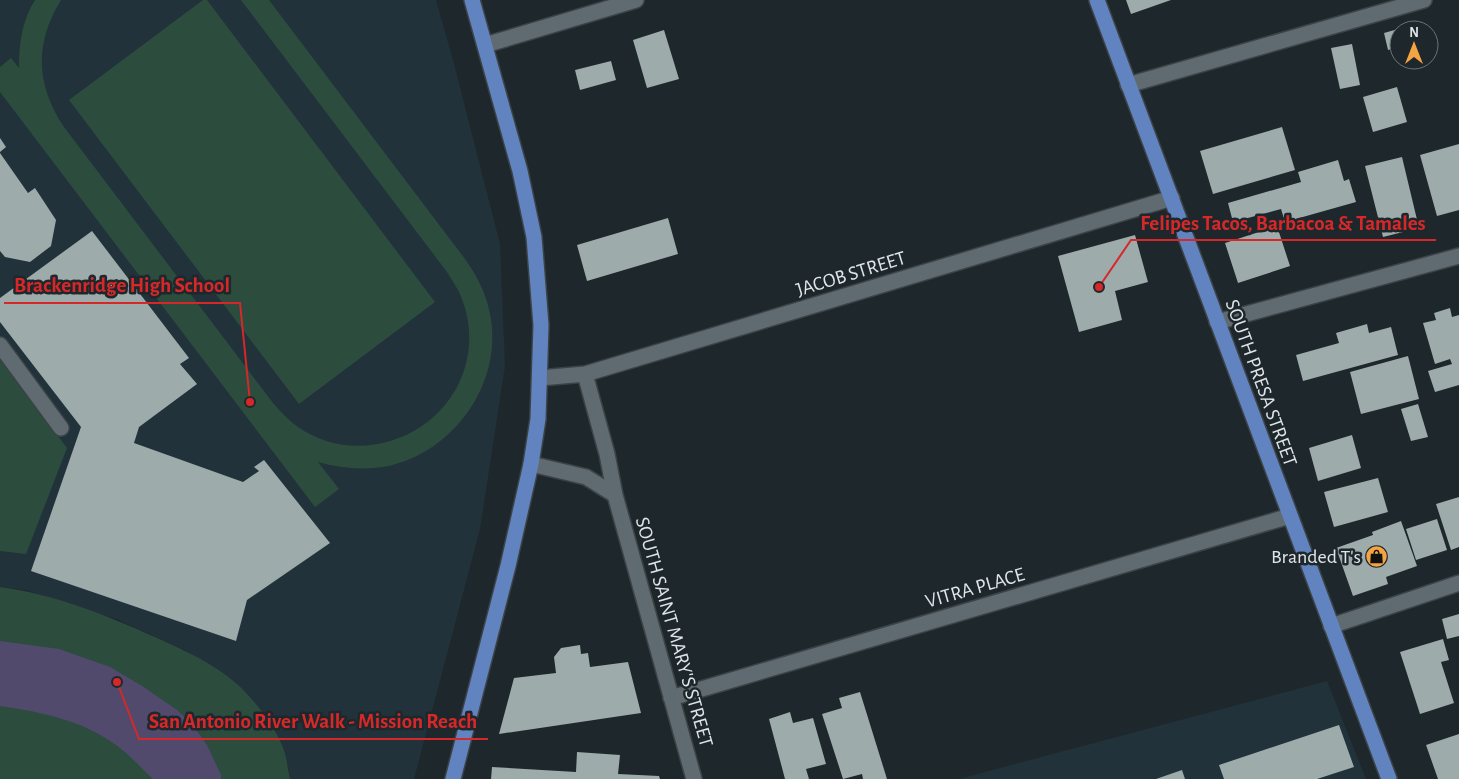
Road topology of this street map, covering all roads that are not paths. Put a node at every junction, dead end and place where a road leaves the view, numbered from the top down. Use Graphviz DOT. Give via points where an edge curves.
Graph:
graph roads {
  1 [pos="472,0"];
  2 [pos="636,0"];
  3 [pos="1097,0"];
  4 [pos="1424,0"];
  5 [pos="485,45"];
  6 [pos="1128,85"];
  7 [pos="1172,198"];
  8 [pos="1459,256"];
  9 [pos="1217,322"];
  10 [pos="0,345"];
  11 [pos="585,374"];
  12 [pos="540,378"];
  13 [pos="61,428"];
  14 [pos="531,464"];
  15 [pos="616,495"];
  16 [pos="1290,516"];
  17 [pos="1459,583"];
  18 [pos="1331,626"];
  19 [pos="671,698"];
  20 [pos="453,779"];
  21 [pos="694,779"];
  22 [pos="1389,779"];
  1 -- 5 [label="main road"];
  2 -- 5 [label="street"];
  3 -- 6 [label="main road, SOUTH PRESA STREET"];
  4 -- 6 [label="street"];
  5 -- 12 [label="main road" via="520,171 534,237 541,325"];
  6 -- 7 [label="main road, SOUTH PRESA STREET"];
  7 -- 9 [label="main road, SOUTH PRESA STREET"];
  7 -- 11 [label="street, JACOB STREET"];
  8 -- 9 [label="street"];
  9 -- 16 [label="main road, SOUTH PRESA STREET"];
  10 -- 13 [label="street"];
  11 -- 12 [label="street, JACOB STREET"];
  11 -- 15 [label="street, SOUTH SAINT MARY'S STREET"];
  12 -- 14 [label="main road"];
  14 -- 15 [label="street, SOUTH SAINT MARY'S STREET" via="586,477"];
  14 -- 20 [label="main road"];
  15 -- 19 [label="street, SOUTH SAINT MARY'S STREET"];
  16 -- 18 [label="main road, SOUTH PRESA STREET"];
  16 -- 19 [label="street, VITRA PLACE"];
  17 -- 18 [label="street"];
  18 -- 22 [label="main road, SOUTH PRESA STREET"];
  19 -- 21 [label="street, SOUTH SAINT MARY'S STREET"];
}
